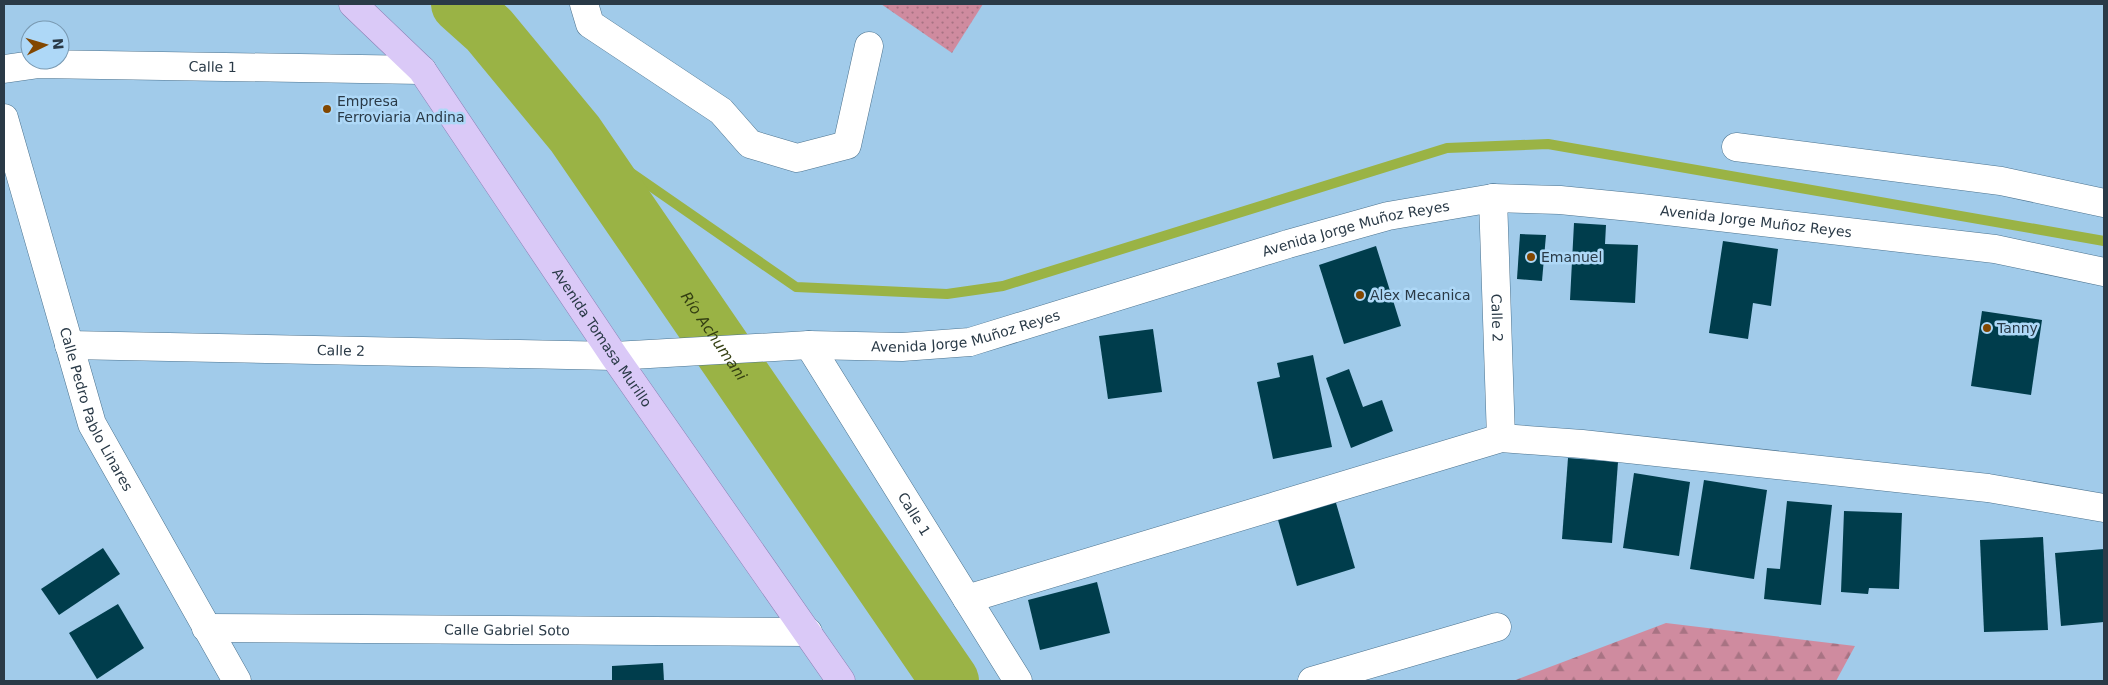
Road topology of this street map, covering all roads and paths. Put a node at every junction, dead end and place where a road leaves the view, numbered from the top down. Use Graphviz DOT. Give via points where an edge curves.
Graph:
graph roads {
  1 [pos="353,4"];
  2 [pos="584,4"];
  3 [pos="869,46"];
  4 [pos="4,69"];
  5 [pos="422,70"];
  6 [pos="4,118"];
  7 [pos="1736,147"];
  8 [pos="1493,198"];
  9 [pos="2104,203"];
  10 [pos="2104,272"];
  11 [pos="69,344"];
  12 [pos="809,345"];
  13 [pos="614,356"];
  14 [pos="1502,438"];
  15 [pos="2104,508"];
  16 [pos="967,599"];
  17 [pos="1497,627"];
  18 [pos="206,628"];
  19 [pos="808,632"];
  20 [pos="236,681"];
  21 [pos="841,681"];
  22 [pos="1018,681"];
  23 [pos="1312,681"];
  1 -- 5 [label="main road, Avenida Tomasa Murillo"];
  2 -- 3 [label="street" via="590,24 721,111 750,144 797,158 847,146"];
  4 -- 5 [label="street, Calle 1" via="39,64"];
  5 -- 13 [label="main road, Avenida Tomasa Murillo"];
  6 -- 11 [label="street, Calle Pedro Pablo Linares"];
  7 -- 9 [label="street" via="2001,181"];
  8 -- 10 [label="street, Avenida Jorge Muñoz Reyes" via="1560,200 1641,208 1994,249"];
  8 -- 12 [label="street, Avenida Jorge Muñoz Reyes" via="1379,219 1288,244 970,342 902,347"];
  8 -- 14 [label="street, Calle 2"];
  11 -- 13 [label="street, Calle 2"];
  11 -- 18 [label="street, Calle Pedro Pablo Linares" via="92,424"];
  12 -- 13 [label="street, Avenida Jorge Muñoz Reyes"];
  12 -- 16 [label="street, Calle 1"];
  13 -- 19 [label="main road, Avenida Tomasa Murillo"];
  14 -- 15 [label="street" via="1988,488"];
  14 -- 16 [label="street"];
  16 -- 22 [label="street, Calle 1"];
  17 -- 23 [label="street"];
  18 -- 19 [label="street, Calle Gabriel Soto"];
  18 -- 20 [label="street, Calle Pedro Pablo Linares"];
  19 -- 21 [label="main road, Avenida Tomasa Murillo"];
}
